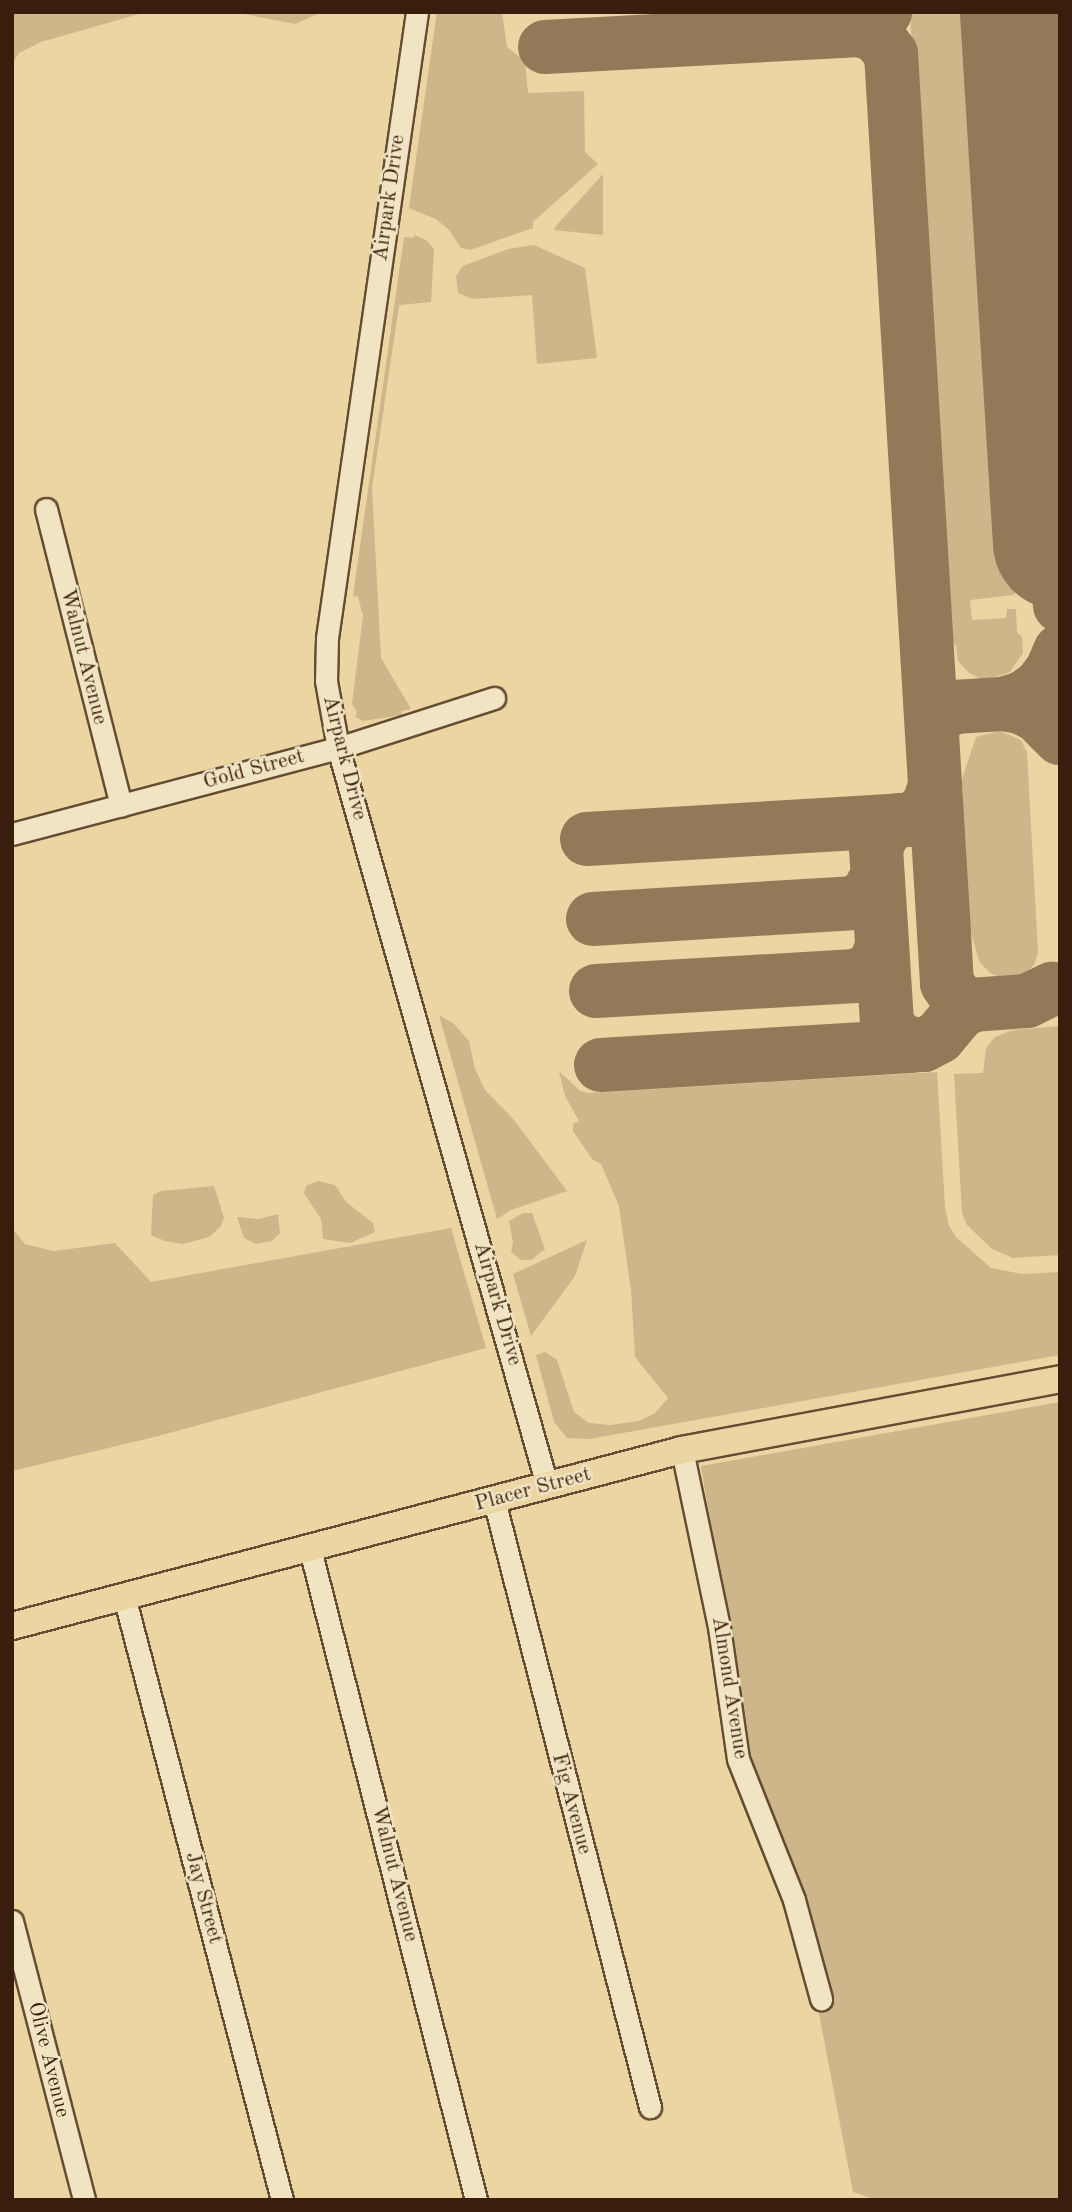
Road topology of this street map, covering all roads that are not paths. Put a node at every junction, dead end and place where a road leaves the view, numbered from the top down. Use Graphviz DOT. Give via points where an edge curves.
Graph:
graph roads {
  1 [pos="417,12"];
  2 [pos="46,509"];
  3 [pos="494,698"];
  4 [pos="338,748"];
  5 [pos="121,806"];
  6 [pos="12,834"];
  7 [pos="1060,1379"];
  8 [pos="682,1450"];
  9 [pos="547,1485"];
  10 [pos="494,1500"];
  11 [pos="310,1549"];
  12 [pos="124,1596"];
  13 [pos="12,1626"];
  14 [pos="12,1921"];
  15 [pos="821,1999"];
  16 [pos="650,2108"];
  17 [pos="84,2200"];
  18 [pos="282,2200"];
  19 [pos="476,2200"];
  1 -- 4 [label="street, Airpark Drive" via="327,638 326,681"];
  2 -- 5 [label="street, Walnut Avenue"];
  3 -- 4 [label="street, Gold Street"];
  4 -- 5 [label="street, Gold Street"];
  4 -- 9 [label="street, Airpark Drive"];
  5 -- 6 [label="street, Gold Street"];
  7 -- 8 [label="main road, Placer Street"];
  8 -- 9 [label="main road, Placer Street"];
  8 -- 15 [label="street, Almond Avenue" via="719,1627 738,1759 793,1900"];
  9 -- 10 [label="main road, Placer Street"];
  10 -- 11 [label="main road, Placer Street"];
  10 -- 16 [label="street, Fig Avenue"];
  11 -- 12 [label="main road, Placer Street"];
  11 -- 19 [label="street, Walnut Avenue"];
  12 -- 13 [label="main road, Placer Street"];
  12 -- 18 [label="street, Jay Street"];
  14 -- 17 [label="street, Olive Avenue"];
}
